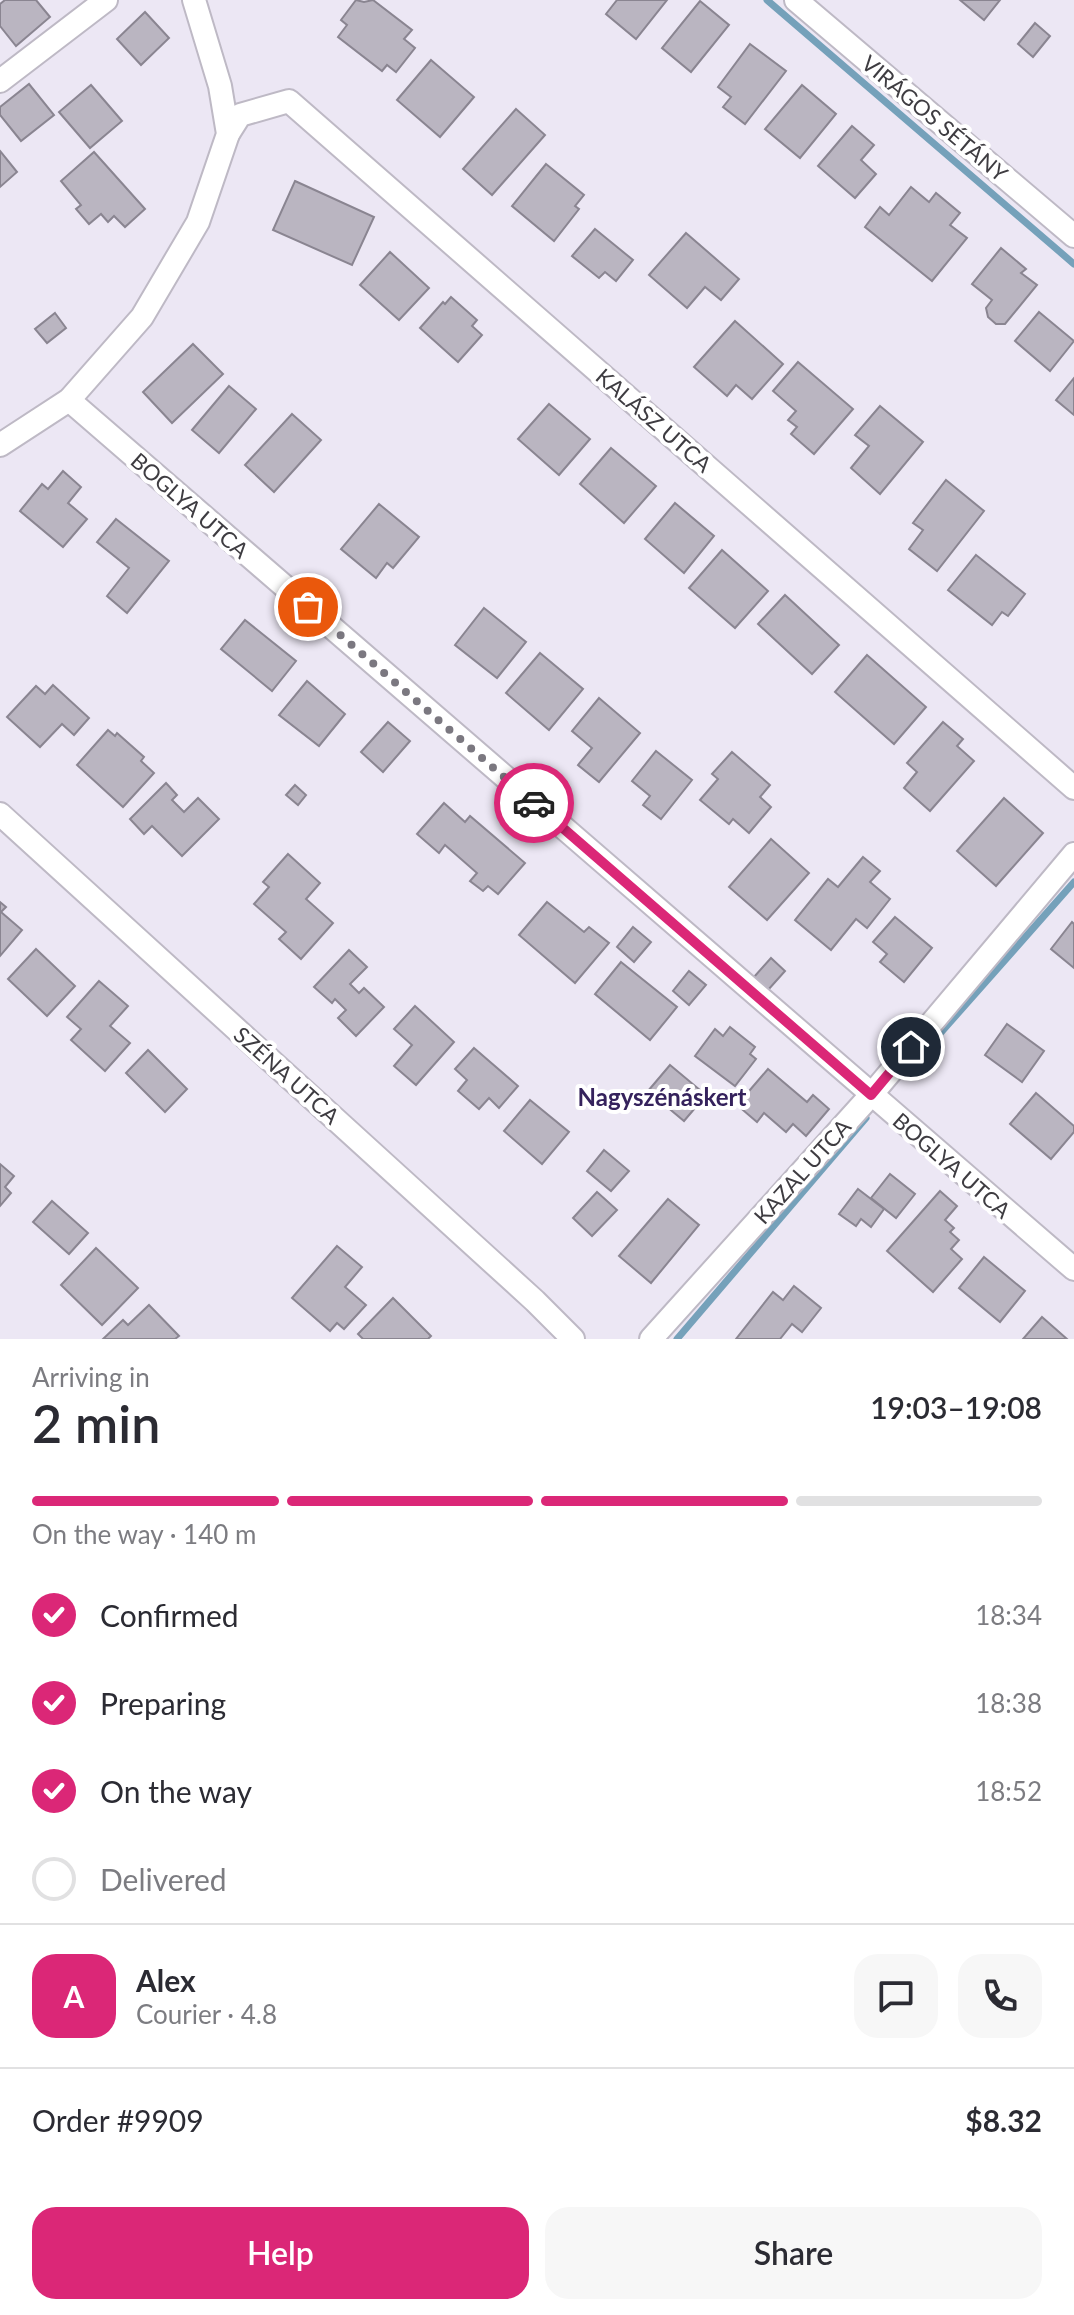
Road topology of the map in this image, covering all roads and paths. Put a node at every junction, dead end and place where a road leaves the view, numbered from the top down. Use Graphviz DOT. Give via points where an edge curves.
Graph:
graph roads {
  1 [pos="106,0"];
  2 [pos="194,0"];
  3 [pos="796,0"];
  4 [pos="0,81"];
  5 [pos="228,134"];
  6 [pos="1074,236"];
  7 [pos="69,400"];
  8 [pos="0,445"];
  9 [pos="1074,788"];
  10 [pos="0,814"];
  11 [pos="1074,854"];
  12 [pos="871,1095"];
  13 [pos="1074,1269"];
  14 [pos="573,1339"];
  15 [pos="651,1339"];
  1 -- 4 [label="street"];
  2 -- 5 [label="street" via="220,86"];
  3 -- 6 [label="street, VIRÁGOS SÉTÁNY"];
  5 -- 7 [label="street" via="198,222 142,317"];
  5 -- 9 [label="street, KALÁSZ UTCA" via="240,115 289,101"];
  7 -- 8 [label="street"];
  7 -- 12 [label="street, BOGLYA UTCA"];
  10 -- 14 [label="street, SZÉNA UTCA"];
  11 -- 12 [label="street, KAZAL UTCA"];
  12 -- 13 [label="street, BOGLYA UTCA"];
  12 -- 15 [label="street, KAZAL UTCA"];
}
